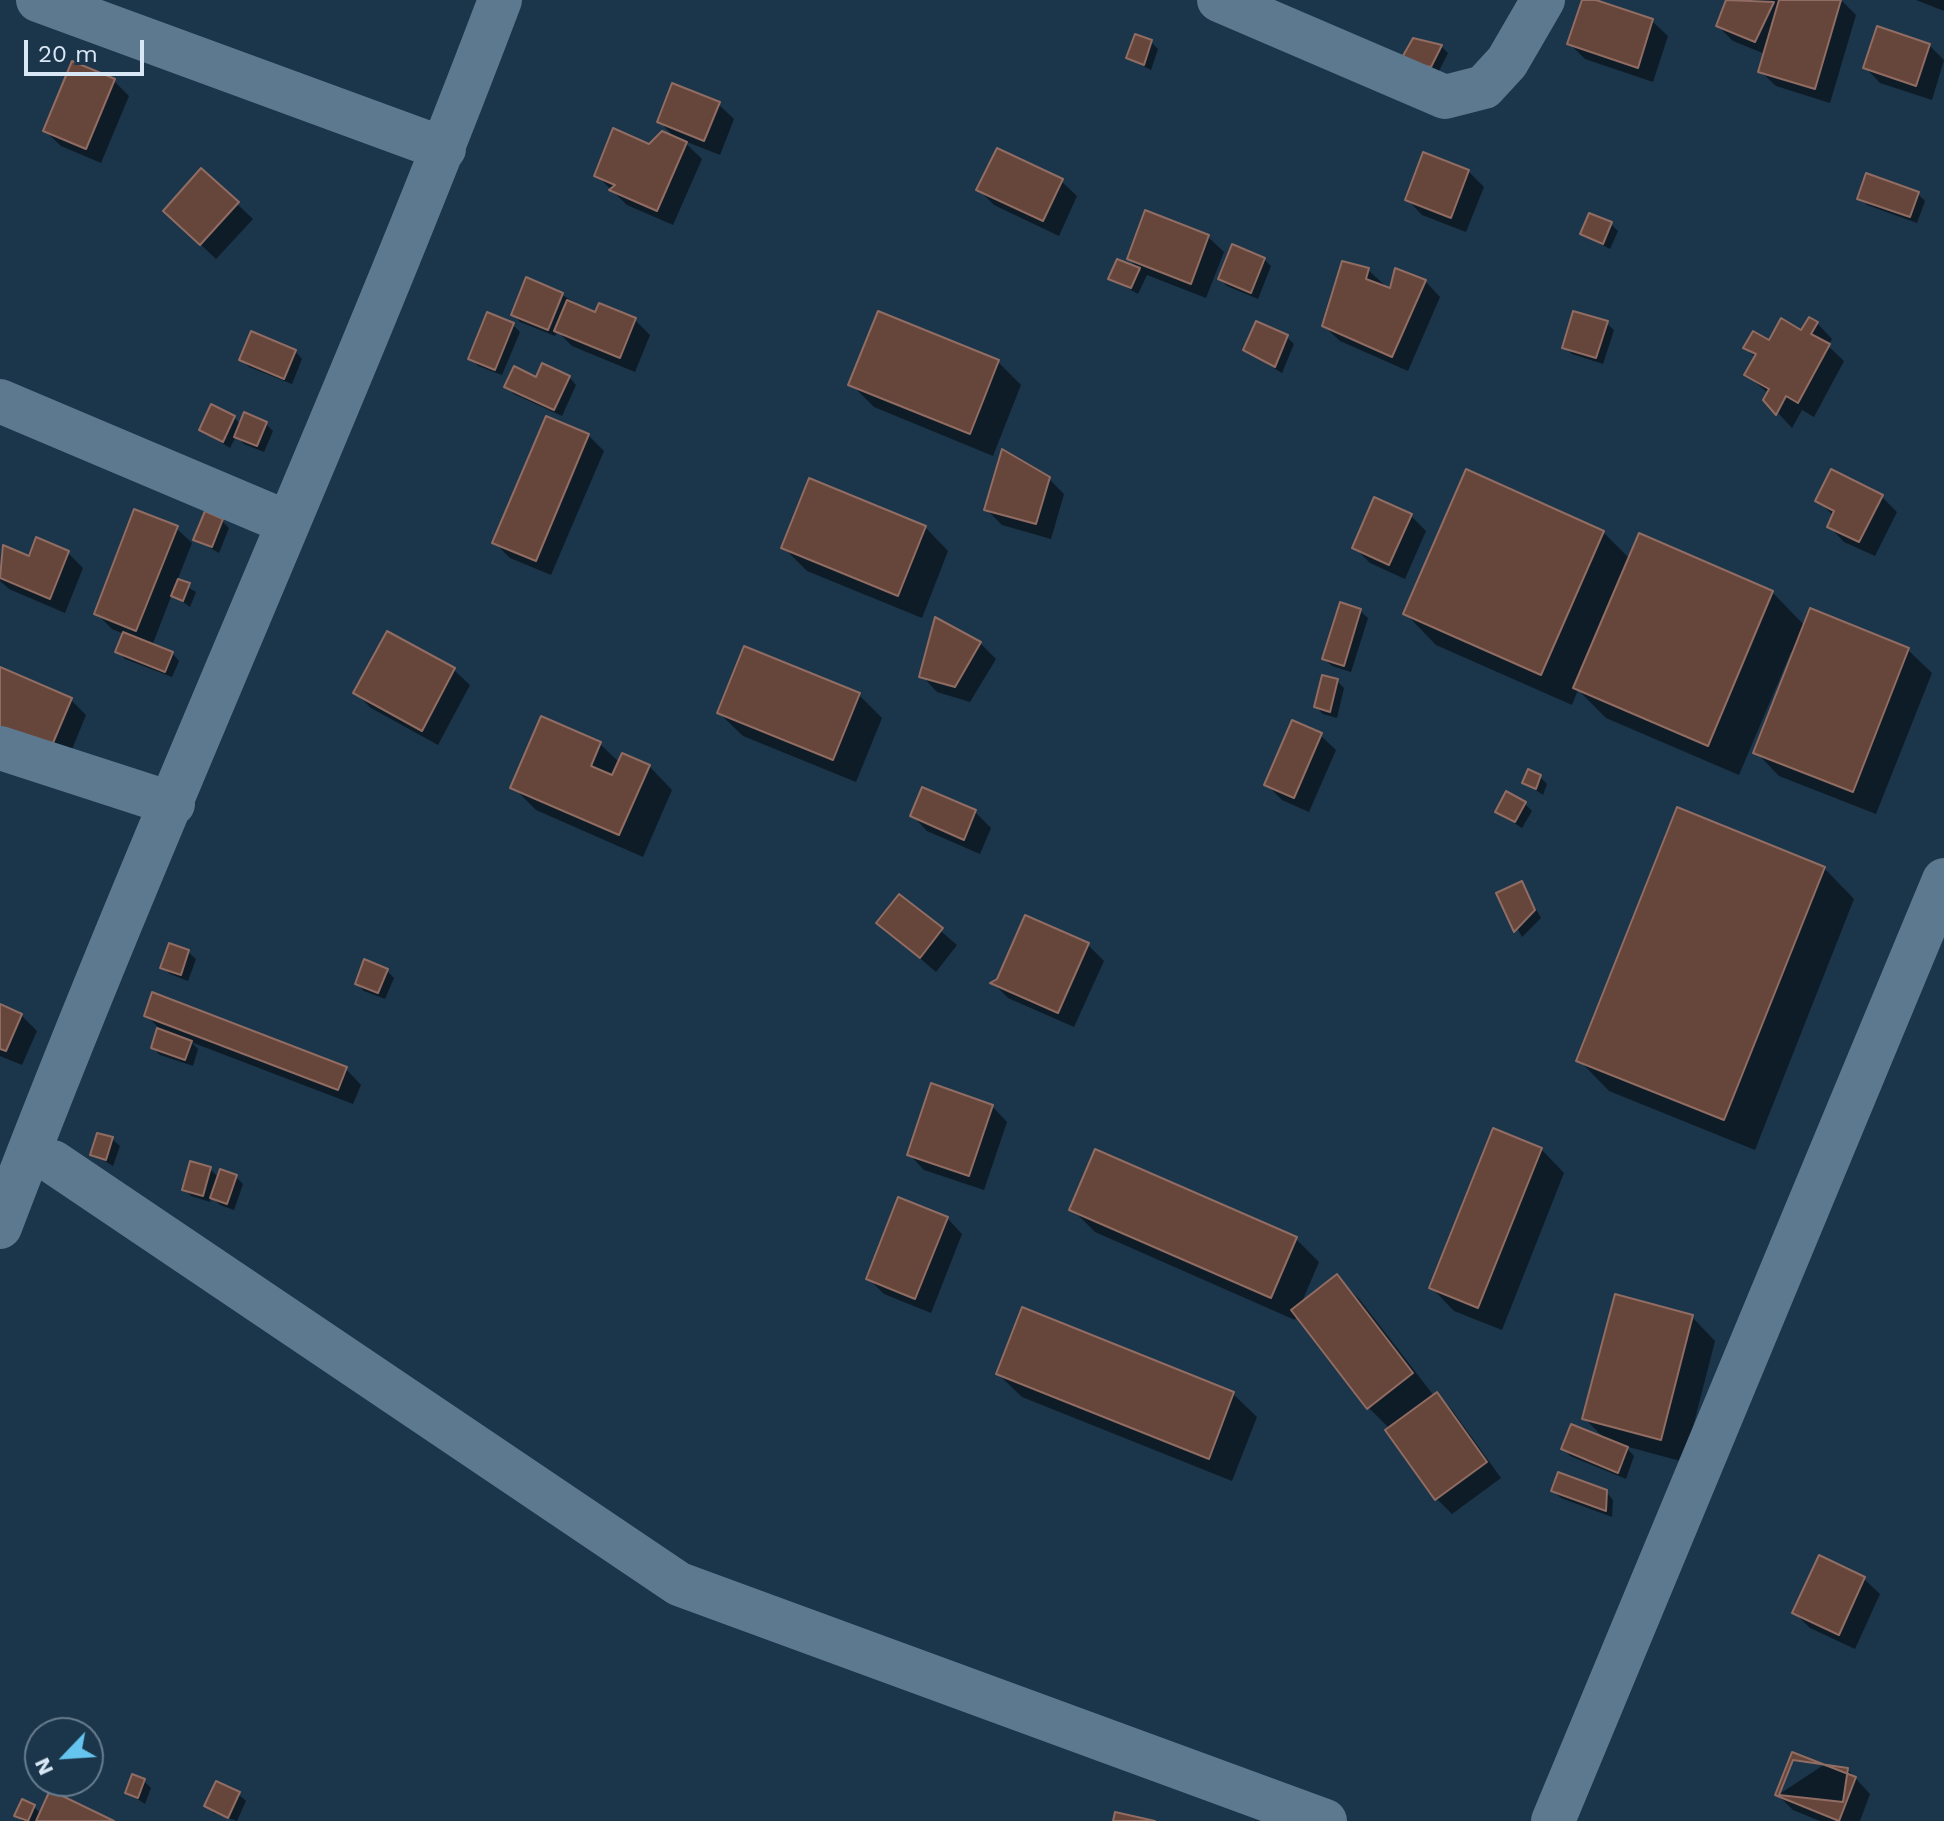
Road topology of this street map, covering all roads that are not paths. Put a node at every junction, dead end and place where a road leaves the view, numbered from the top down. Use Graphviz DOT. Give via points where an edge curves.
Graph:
graph roads {
  1 [pos="38,0"];
  2 [pos="500,0"];
  3 [pos="1219,0"];
  4 [pos="1543,0"];
  5 [pos="444,149"];
  6 [pos="0,401"];
  7 [pos="286,522"];
  8 [pos="0,748"];
  9 [pos="173,804"];
  10 [pos="1944,880"];
  11 [pos="27,1153"];
  12 [pos="0,1227"];
  13 [pos="1325,1821"];
  14 [pos="1553,1821"];
  1 -- 5 [label="street"];
  2 -- 5 [label="street"];
  3 -- 4 [label="street" via="1445,97 1484,87 1507,62"];
  5 -- 7 [label="street"];
  6 -- 7 [label="street"];
  7 -- 9 [label="street"];
  8 -- 9 [label="street"];
  9 -- 11 [label="street"];
  10 -- 14 [label="street"];
  11 -- 12 [label="street"];
  11 -- 13 [label="street" via="679,1584"];
}
